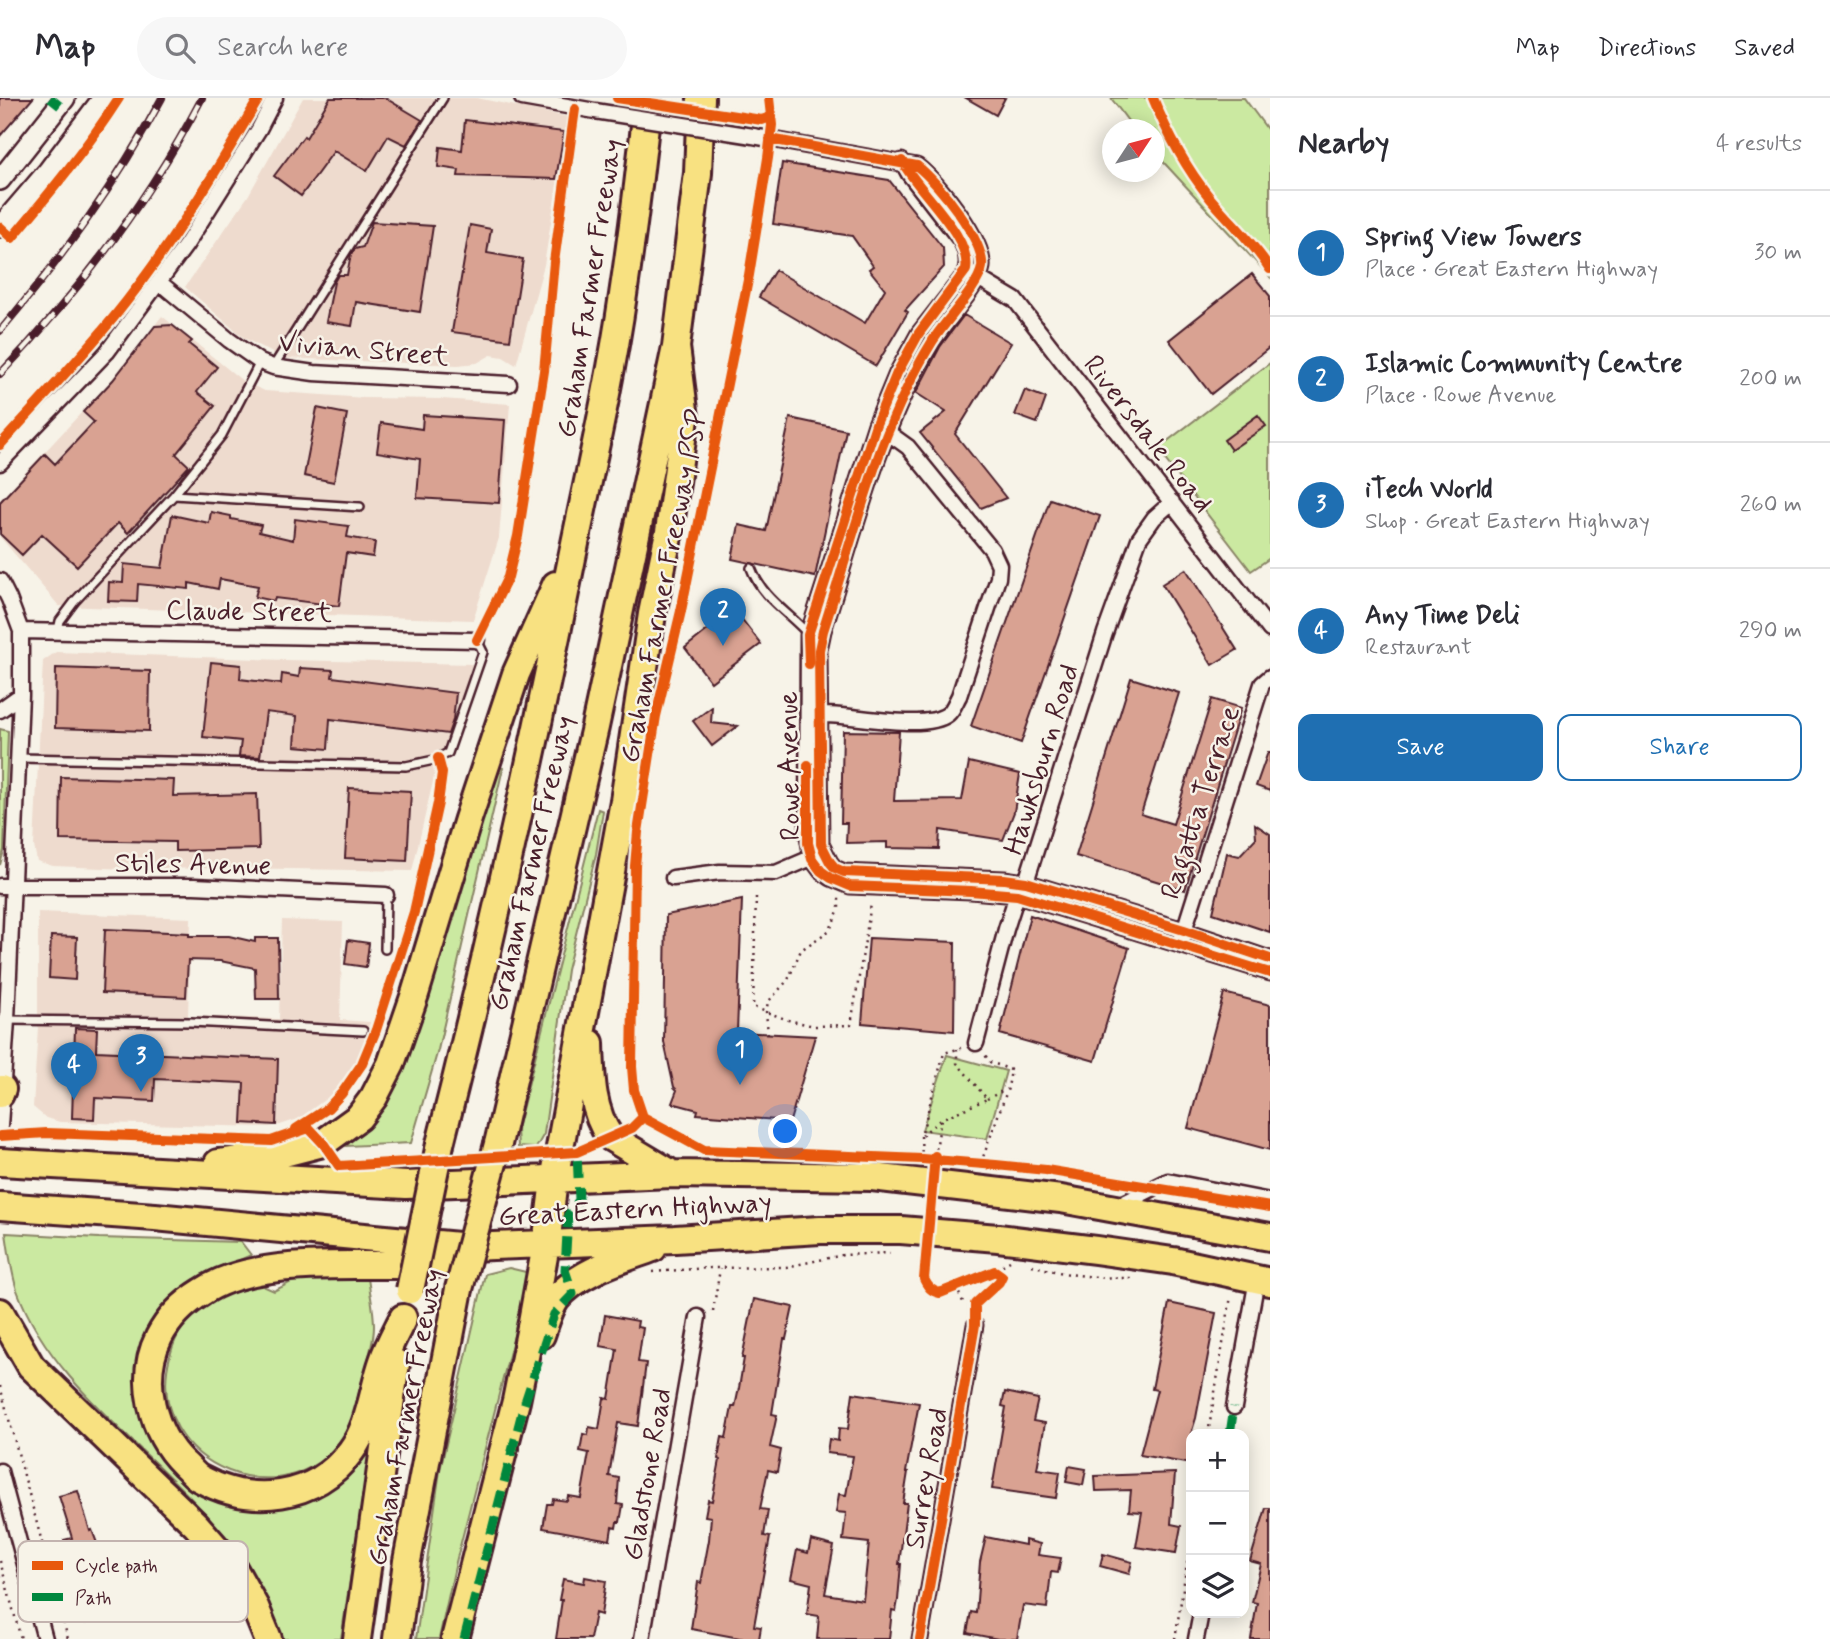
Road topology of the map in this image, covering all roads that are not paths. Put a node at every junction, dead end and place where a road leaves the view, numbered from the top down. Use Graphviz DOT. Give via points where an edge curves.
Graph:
graph roads {
  1 [pos="65,98"];
  2 [pos="103,98"];
  3 [pos="275,98"];
  4 [pos="443,98"];
  5 [pos="522,98"];
  6 [pos="648,98"];
  7 [pos="701,98"];
  8 [pos="0,180"];
  9 [pos="0,227"];
  10 [pos="972,274"];
  11 [pos="159,282"];
  12 [pos="676,347"];
  13 [pos="266,364"];
  14 [pos="509,384"];
  15 [pos="882,428"];
  16 [pos="0,463"];
  17 [pos="174,495"];
  18 [pos="1172,502"];
  19 [pos="360,507"];
  20 [pos="576,542"];
  21 [pos="751,568"];
  22 [pos="0,581"];
  23 [pos="1270,630"];
  24 [pos="21,631"];
  25 [pos="58,631"];
  26 [pos="808,635"];
  27 [pos="477,640"];
  28 [pos="1270,677"];
  29 [pos="21,695"];
  30 [pos="0,710"];
  31 [pos="815,715"];
  32 [pos="19,758"];
  33 [pos="818,855"];
  34 [pos="673,878"];
  35 [pos="1027,883"];
  36 [pos="7,886"];
  37 [pos="386,895"];
  38 [pos="1017,895"];
  39 [pos="1182,937"];
  40 [pos="385,949"];
  41 [pos="1270,959"];
  42 [pos="1270,973"];
  43 [pos="589,989"];
  44 [pos="4,1020"];
  45 [pos="363,1031"];
  46 [pos="976,1043"];
  47 [pos="2,1079"];
  48 [pos="0,1126"];
  49 [pos="0,1162"];
  50 [pos="162,1172"];
  51 [pos="673,1174"];
  52 [pos="554,1180"];
  53 [pos="1270,1201"];
  54 [pos="0,1206"];
  55 [pos="1113,1208"];
  56 [pos="1270,1237"];
  57 [pos="675,1239"];
  58 [pos="546,1245"];
  59 [pos="469,1247"];
  60 [pos="1260,1286"];
  61 [pos="0,1312"];
  62 [pos="698,1317"];
  63 [pos="402,1318"];
  64 [pos="975,1325"];
  65 [pos="516,1401"];
  66 [pos="1234,1407"];
  67 [pos="0,1472"];
  68 [pos="19,1541"];
  69 [pos="210,1541"];
  70 [pos="248,1595"];
  71 [pos="1199,1618"];
  72 [pos="40,1622"];
  73 [pos="45,1639"];
  74 [pos="268,1639"];
  75 [pos="357,1639"];
  76 [pos="397,1639"];
  77 [pos="454,1639"];
  78 [pos="642,1639"];
  79 [pos="920,1639"];
  80 [pos="1196,1639"];
  1 -- 8 [label="street"];
  2 -- 9 [label="street"];
  3 -- 11 [label="street"];
  4 -- 13 [label="lane"];
  5 -- 10 [label="street, bridge" via="902,161 961,241"];
  6 -- 20 [label="highway, Graham Farmer Freeway" via="623,296"];
  7 -- 12 [label="highway, Graham Farmer Freeway" via="698,173"];
  10 -- 15 [label="street, Rowe Avenue" via="915,339 897,373"];
  10 -- 18 [label="street, Riversdale Road" via="1015,300"];
  11 -- 13 [label="street, Vivian Street"];
  11 -- 16 [label="street" via="107,352"];
  12 -- 43 [label="highway" via="685,418"];
  12 -- 76 [label="highway, Graham Farmer Freeway, bridge" via="595,727 498,1144 459,1289 407,1561"];
  13 -- 14 [label="street, Vivian Street" via="314,373"];
  13 -- 17 [label="lane" via="222,435"];
  15 -- 26 [label="street, Rowe Avenue"];
  15 -- 31 [label="street, Rowe Avenue" via="823,631"];
  15 -- 31 [label="street" via="908,447 992,550 999,565 998,578 960,696 950,713 936,720"];
  17 -- 19 [label="lane"];
  17 -- 25 [label="lane" via="75,601"];
  18 -- 23 [label="street, Riversdale Road"];
  18 -- 35 [label="street, Hawksburn Road" via="1139,539"];
  20 -- 50 [label="highway" via="516,674 415,994 391,1064 374,1097 359,1117 323,1143"];
  20 -- 63 [label="highway, Graham Farmer Freeway, bridge" via="517,822"];
  21 -- 26 [label="lane" via="764,592"];
  22 -- 24 [label="street"];
  24 -- 25 [label="street, Claude Street"];
  24 -- 29 [label="street"];
  25 -- 27 [label="street, Claude Street"];
  26 -- 31 [label="street, Rowe Avenue"];
  27 -- 32 [label="lane" via="483,652 448,753 434,760 407,766"];
  28 -- 39 [label="street, Ragatta Terrace" via="1262,684"];
  29 -- 30 [label="street"];
  29 -- 32 [label="street"];
  31 -- 33 [label="street, Rowe Avenue" via="807,831"];
  32 -- 36 [label="street"];
  33 -- 34 [label="street" via="776,873 720,872"];
  33 -- 35 [label="street, Rowe Avenue" via="844,872 1004,878"];
  33 -- 38 [label="street, Rowe Avenue" via="821,871 849,886"];
  35 -- 38 [label="street, Hawksburn Road"];
  35 -- 39 [label="street, Rowe Avenue"];
  36 -- 37 [label="street, Stiles Avenue" via="194,886"];
  36 -- 44 [label="street"];
  37 -- 40 [label="lane"];
  38 -- 39 [label="street, Rowe Avenue"];
  38 -- 46 [label="street, Hawksburn Road"];
  39 -- 41 [label="street, Rowe Avenue"];
  39 -- 42 [label="street, Rowe Avenue"];
  43 -- 51 [label="highway" via="591,1079 605,1131"];
  43 -- 52 [label="highway"];
  44 -- 45 [label="lane" via="191,1022"];
  44 -- 47 [label="street"];
  47 -- 48 [label="street"];
  49 -- 50 [label="highway, Great Eastern Highway"];
  50 -- 52 [label="highway, Great Eastern Highway" via="406,1185"];
  51 -- 52 [label="highway, Great Eastern Highway"];
  51 -- 55 [label="highway, Great Eastern Highway" via="873,1177"];
  52 -- 58 [label="highway"];
  53 -- 55 [label="street" via="1168,1181"];
  54 -- 59 [label="highway, Great Eastern Highway"];
  55 -- 56 [label="highway, Great Eastern Highway"];
  57 -- 58 [label="highway, Great Eastern Highway"];
  57 -- 60 [label="highway, Great Eastern Highway" via="901,1230 1172,1261"];
  57 -- 65 [label="highway" via="569,1286 555,1301"];
  58 -- 59 [label="highway, Great Eastern Highway"];
  58 -- 65 [label="highway"];
  59 -- 63 [label="highway" via="436,1264 271,1269 205,1290 179,1308 159,1338 149,1373 154,1417 171,1451 198,1477 237,1493 274,1497 306,1486 332,1471 352,1449"];
  60 -- 66 [label="street"];
  61 -- 69 [label="highway" via="31,1366"];
  62 -- 78 [label="street, Gladstone Road"];
  63 -- 75 [label="highway, Graham Farmer Freeway"];
  64 -- 79 [label="street, Surrey Road"];
  65 -- 77 [label="highway"];
  67 -- 68 [label="street"];
  70 -- 74 [label="highway"];
  71 -- 80 [label="street"];
  72 -- 73 [label="street"];
}
